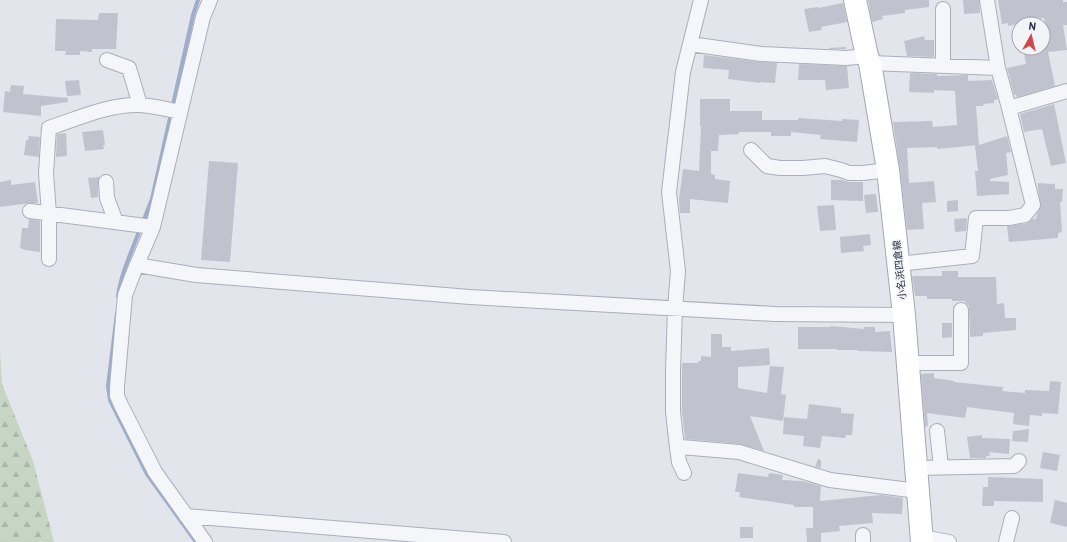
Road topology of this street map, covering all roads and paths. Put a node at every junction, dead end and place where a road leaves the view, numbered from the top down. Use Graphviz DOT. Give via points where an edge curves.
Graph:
graph roads {
  1 [pos="210,0"];
  2 [pos="701,0"];
  3 [pos="855,0"];
  4 [pos="987,0"];
  5 [pos="943,9"];
  6 [pos="690,44"];
  7 [pos="868,59"];
  8 [pos="107,60"];
  9 [pos="943,65"];
  10 [pos="998,68"];
  11 [pos="1067,91"];
  12 [pos="140,105"];
  13 [pos="1009,108"];
  14 [pos="175,110"];
  15 [pos="751,150"];
  16 [pos="888,170"];
  17 [pos="106,182"];
  18 [pos="30,211"];
  19 [pos="49,214"];
  20 [pos="116,222"];
  21 [pos="146,226"];
  22 [pos="49,259"];
  23 [pos="898,264"];
  24 [pos="136,265"];
  25 [pos="675,309"];
  26 [pos="961,310"];
  27 [pos="904,315"];
  28 [pos="907,363"];
  29 [pos="937,431"];
  30 [pos="677,448"];
  31 [pos="1019,461"];
  32 [pos="941,467"];
  33 [pos="916,468"];
  34 [pos="684,473"];
  35 [pos="918,491"];
  36 [pos="186,516"];
  37 [pos="1012,518"];
  38 [pos="922,540"];
  39 [pos="205,542"];
  40 [pos="504,542"];
  41 [pos="949,542"];
  42 [pos="1006,542"];
  1 -- 14 [label="street"];
  2 -- 6 [label="street"];
  3 -- 7 [label="main road, 小名浜四倉線"];
  4 -- 10 [label="street"];
  5 -- 9 [label="street"];
  6 -- 7 [label="street" via="761,54"];
  6 -- 25 [label="street" via="683,72 669,192 678,271"];
  7 -- 9 [label="street"];
  7 -- 16 [label="main road, 小名浜四倉線"];
  8 -- 12 [label="street" via="129,68"];
  9 -- 10 [label="street"];
  10 -- 13 [label="street"];
  11 -- 13 [label="street"];
  12 -- 14 [label="street"];
  12 -- 19 [label="street" via="111,107 49,128 46,173"];
  13 -- 23 [label="street" via="1033,205 1025,215 1009,218 976,218 972,256"];
  14 -- 21 [label="street"];
  15 -- 16 [label="street" via="766,166 824,166 849,173"];
  16 -- 23 [label="main road, 小名浜四倉線"];
  17 -- 20 [label="street" via="107,198"];
  18 -- 19 [label="street"];
  19 -- 20 [label="street"];
  19 -- 22 [label="street"];
  20 -- 21 [label="street"];
  21 -- 24 [label="street"];
  23 -- 27 [label="main road, 小名浜四倉線"];
  24 -- 25 [label="street" via="196,275 462,297"];
  24 -- 36 [label="street" via="125,295 118,396 155,472"];
  25 -- 27 [label="street" via="775,314"];
  25 -- 30 [label="street" via="672,371"];
  26 -- 28 [label="street" via="961,363"];
  27 -- 28 [label="main road, 小名浜四倉線"];
  28 -- 33 [label="main road, 小名浜四倉線"];
  29 -- 32 [label="street"];
  30 -- 34 [label="street"];
  30 -- 35 [label="street" via="739,452 830,480"];
  31 -- 32 [label="street" via="1014,466"];
  32 -- 33 [label="street"];
  33 -- 35 [label="main road, 小名浜四倉線"];
  35 -- 38 [label="main road, 小名浜四倉線"];
  36 -- 39 [label="street"];
  36 -- 40 [label="street"];
  37 -- 42 [label="street"];
  38 -- 41 [label="street"];
}
